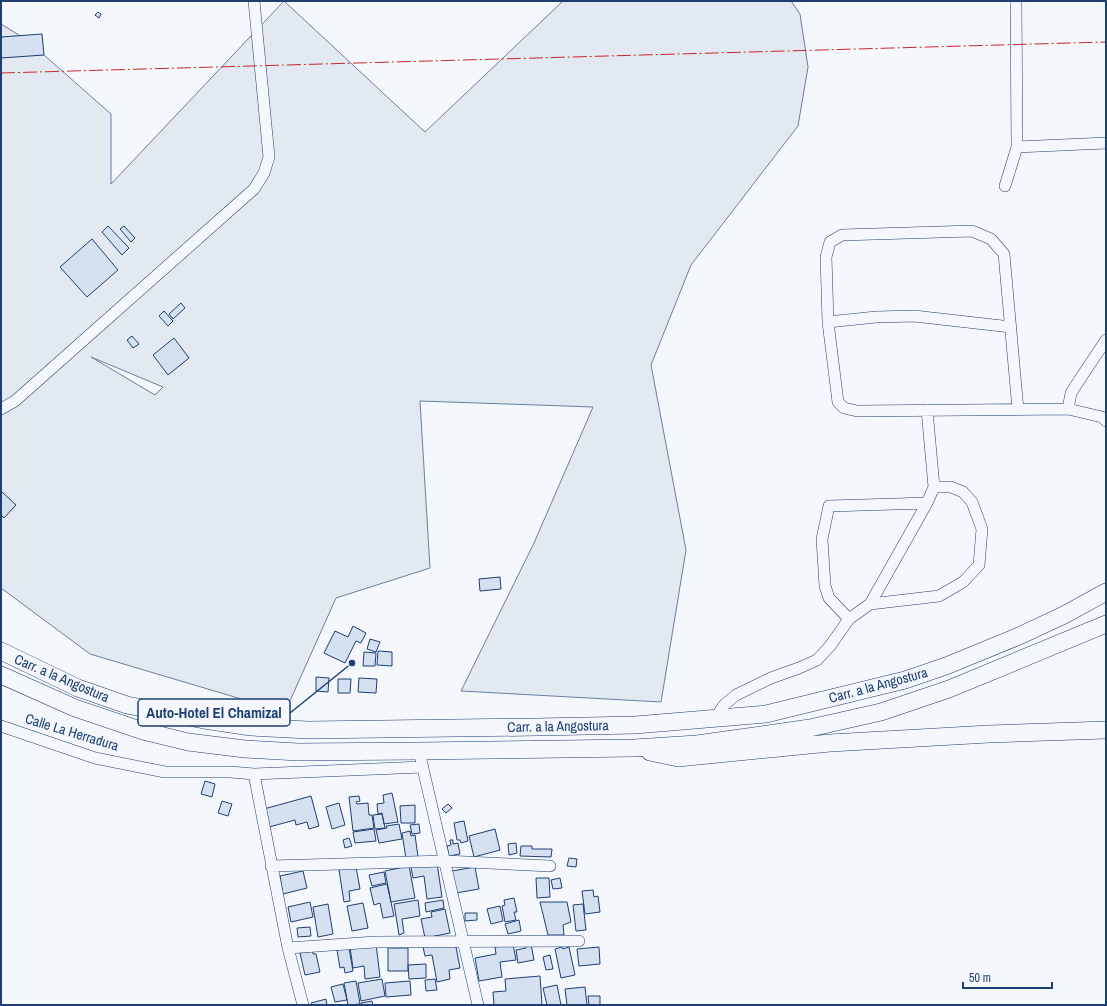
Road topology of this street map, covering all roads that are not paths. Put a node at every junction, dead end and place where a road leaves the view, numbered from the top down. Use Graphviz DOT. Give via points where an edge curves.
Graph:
graph roads {
  1 [pos="254,1"];
  2 [pos="1016,1"];
  3 [pos="1106,142"];
  4 [pos="1017,147"];
  5 [pos="1005,186"];
  6 [pos="828,322"];
  7 [pos="1011,327"];
  8 [pos="1106,340"];
  9 [pos="1,409"];
  10 [pos="1068,409"];
  11 [pos="927,410"];
  12 [pos="1018,410"];
  13 [pos="1106,421"];
  14 [pos="934,487"];
  15 [pos="928,503"];
  16 [pos="1106,592"];
  17 [pos="870,604"];
  18 [pos="848,619"];
  19 [pos="1106,624"];
  20 [pos="1,651"];
  21 [pos="1,675"];
  22 [pos="715,718"];
  23 [pos="1,726"];
  24 [pos="1106,730"];
  25 [pos="634,748"];
  26 [pos="421,759"];
  27 [pos="254,774"];
  28 [pos="445,861"];
  29 [pos="271,866"];
  30 [pos="550,866"];
  31 [pos="463,941"];
  32 [pos="579,941"];
  33 [pos="288,948"];
  34 [pos="303,1005"];
  35 [pos="478,1005"];
  1 -- 9 [label="street" via="269,157 264,173 254,189 15,401"];
  2 -- 4 [label="street"];
  3 -- 4 [label="street"];
  4 -- 5 [label="street"];
  6 -- 7 [label="street" via="914,316"];
  6 -- 7 [label="street" via="826,257 830,242 842,235 972,231 991,239 1004,254"];
  6 -- 11 [label="street" via="838,402 844,408 857,411"];
  7 -- 12 [label="street"];
  8 -- 10 [label="street" via="1071,393"];
  10 -- 12 [label="street"];
  10 -- 13 [label="street" via="1102,417"];
  11 -- 12 [label="street"];
  11 -- 14 [label="street"];
  14 -- 15 [label="street"];
  14 -- 17 [label="street" via="951,487 963,492 972,502 982,529 979,565 963,582 939,596"];
  15 -- 17 [label="street"];
  15 -- 18 [label="street" via="829,506 822,539 825,586 830,598"];
  16 -- 22 [label="main road, Carr. a la Angostura" via="1019,636 905,680 766,714"];
  17 -- 18 [label="street"];
  18 -- 22 [label="street" via="817,660 736,695 724,705"];
  19 -- 25 [label="main road, Carr. a la Angostura" via="949,689 881,712 810,728 697,744"];
  20 -- 22 [label="main road, Carr. a la Angostura" via="78,688 127,705 251,726 308,730 537,727 635,725"];
  21 -- 26 [label="main road, Carr. a la Angostura" via="81,710 143,731 188,742 245,749"];
  23 -- 27 [label="street, Calle La Herradura" via="95,758 165,772"];
  24 -- 25 [label="main road" via="830,743 678,758"];
  25 -- 26 [label="main road, Carr. a la Angostura"];
  26 -- 27 [label="street, Calle La Herradura"];
  26 -- 28 [label="street"];
  27 -- 29 [label="street"];
  28 -- 29 [label="street"];
  28 -- 30 [label="street"];
  28 -- 31 [label="street"];
  29 -- 33 [label="street"];
  31 -- 32 [label="street"];
  31 -- 33 [label="street" via="375,942"];
  31 -- 35 [label="street"];
  33 -- 34 [label="street"];
}
